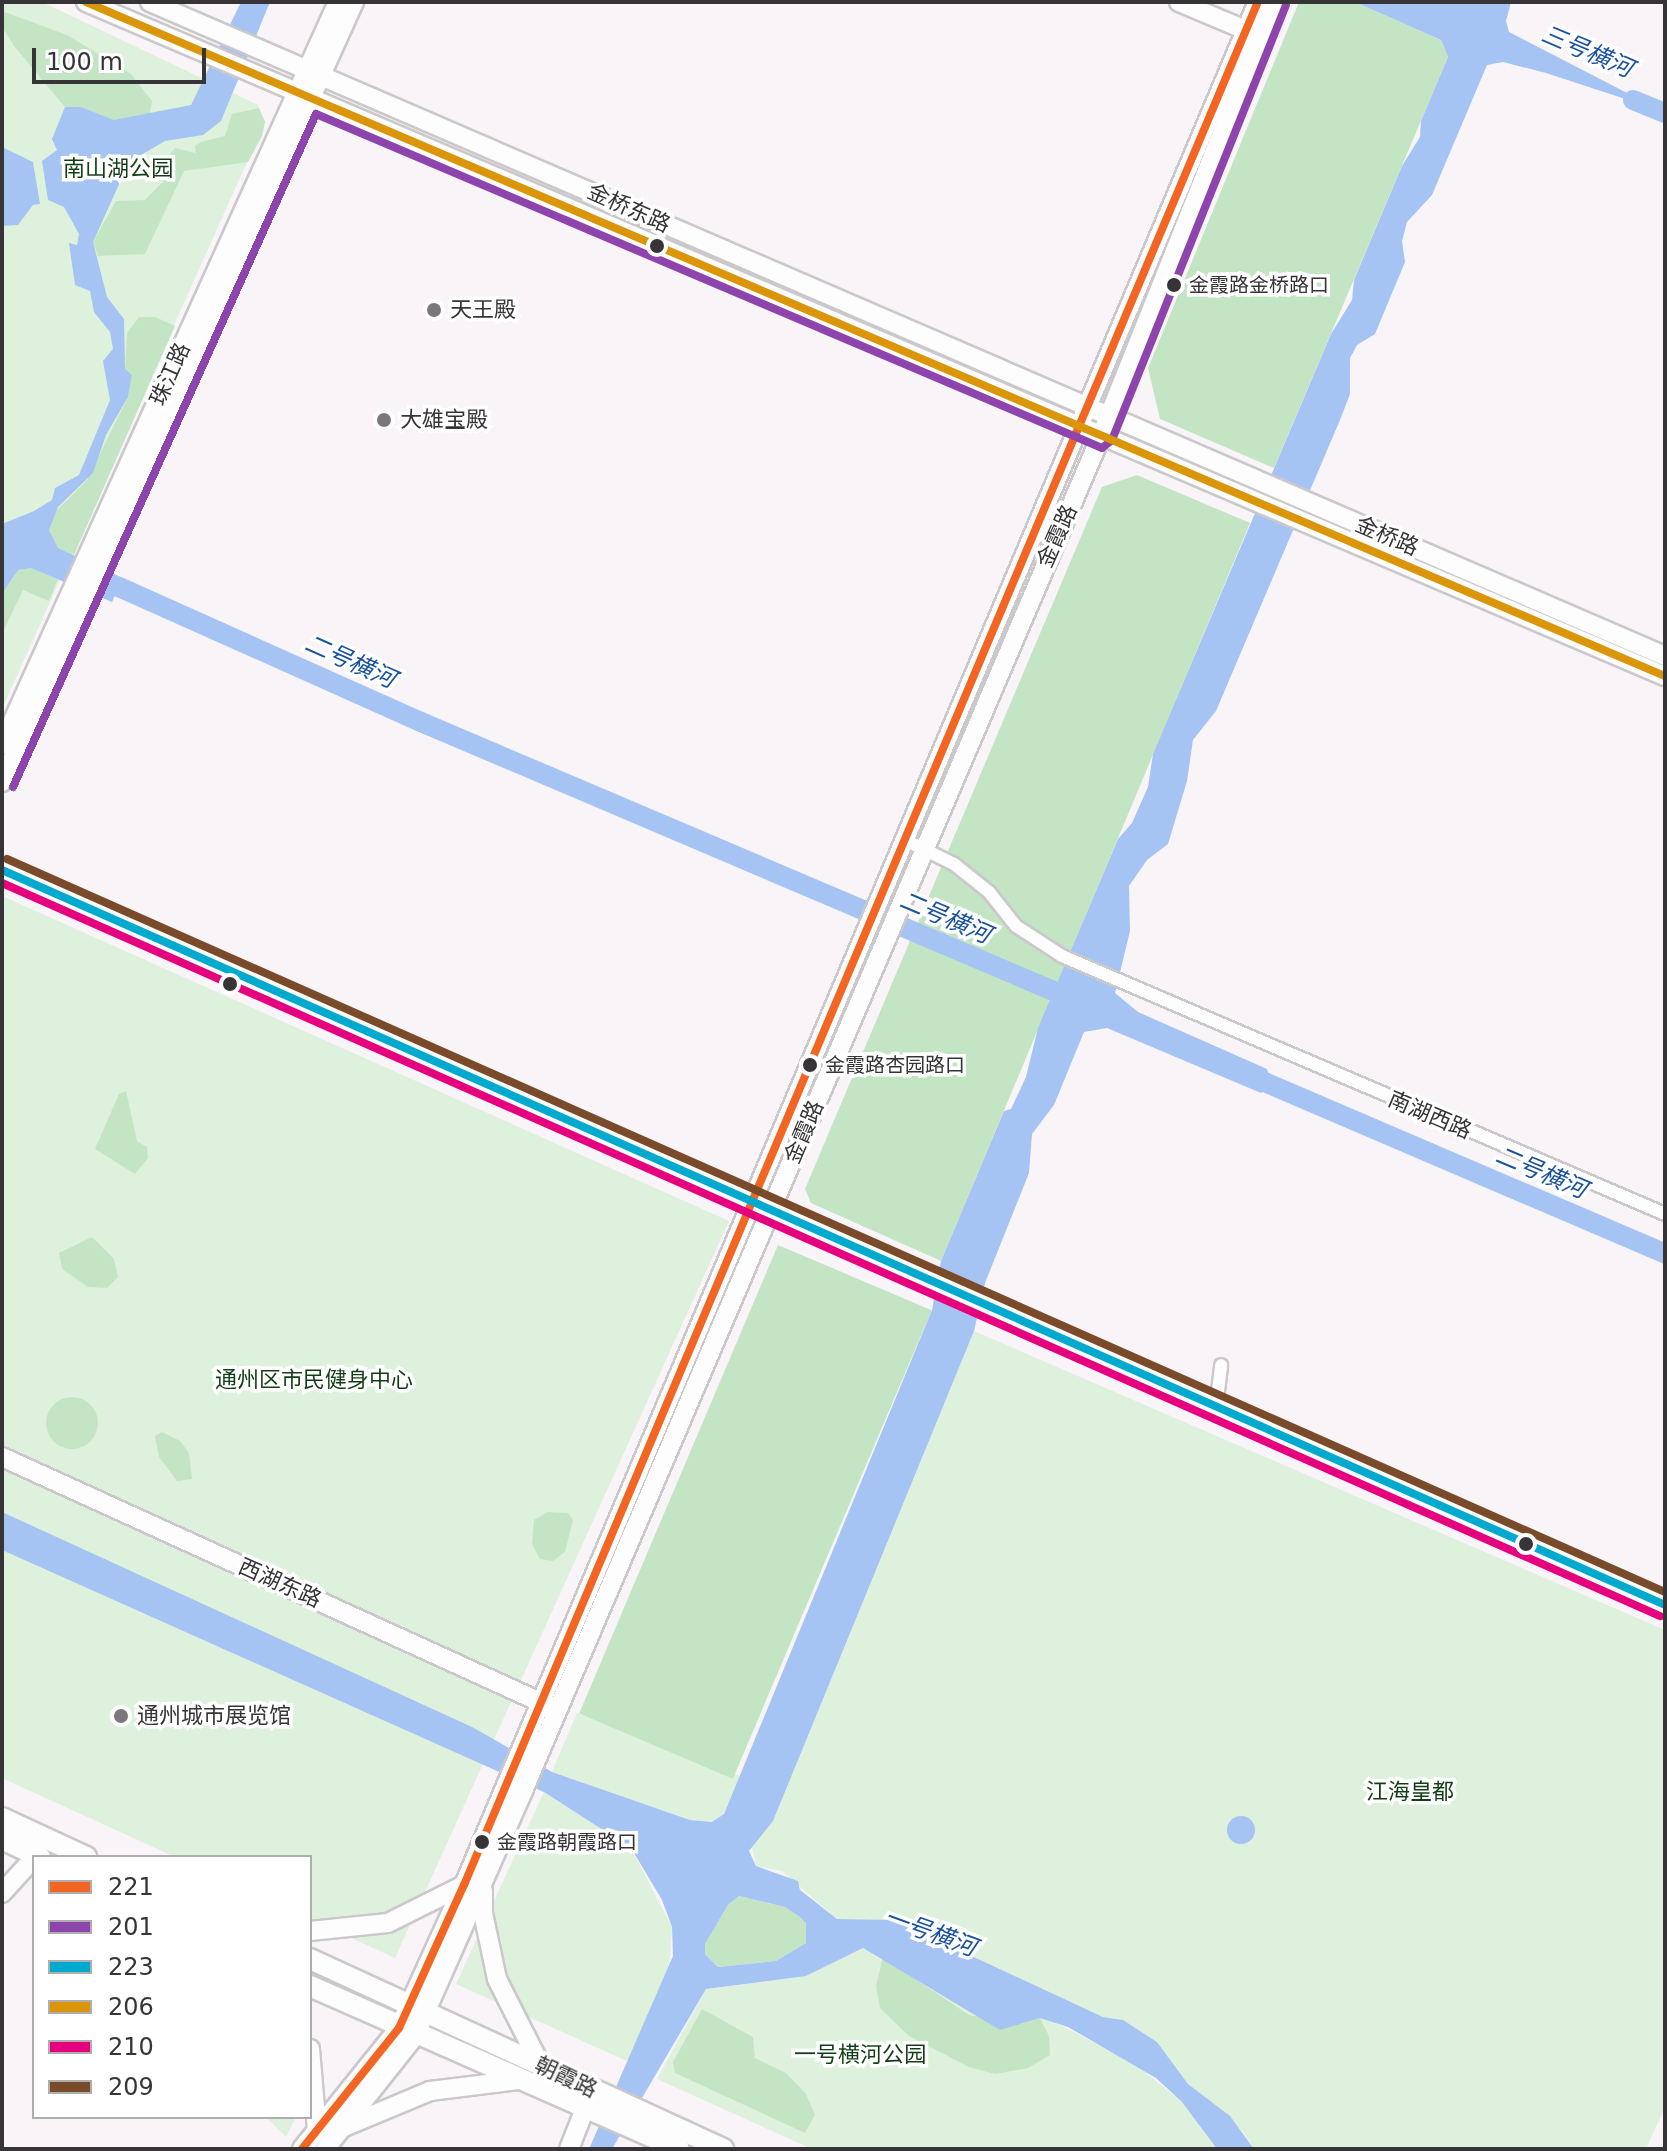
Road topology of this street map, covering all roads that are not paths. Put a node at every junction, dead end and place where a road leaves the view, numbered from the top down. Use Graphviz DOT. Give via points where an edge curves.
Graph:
graph roads {
  1 [pos="86,2"];
  2 [pos="150,2"];
  3 [pos="338,2"];
  4 [pos="354,2"];
  5 [pos="1179,2"];
  6 [pos="1258,2"];
  7 [pos="1275,2"];
  8 [pos="1253,33"];
  9 [pos="313,72"];
  10 [pos="304,95"];
  11 [pos="1086,419"];
  12 [pos="1104,428"];
  13 [pos="78,594"];
  14 [pos="1665,656"];
  15 [pos="1665,676"];
  16 [pos="2,745"];
  17 [pos="2,782"];
  18 [pos="903,839"];
  19 [pos="923,849"];
  20 [pos="2,870"];
  21 [pos="763,1209"];
  22 [pos="1665,1214"];
  23 [pos="1221,1365"];
  24 [pos="1218,1391"];
  25 [pos="2,1457"];
  26 [pos="1665,1605"];
  27 [pos="550,1707"];
  28 [pos="536,1742"];
  29 [pos="2,1818"];
  30 [pos="2,1839"];
  31 [pos="39,1854"];
  32 [pos="32,1861"];
  33 [pos="484,1880"];
  34 [pos="464,1885"];
  35 [pos="2,1893"];
  36 [pos="312,1931"];
  37 [pos="312,1960"];
  38 [pos="312,1987"];
  39 [pos="417,2008"];
  40 [pos="407,2032"];
  41 [pos="540,2064"];
  42 [pos="312,2072"];
  43 [pos="520,2080"];
  44 [pos="596,2101"];
  45 [pos="640,2121"];
  46 [pos="342,2128"];
  47 [pos="317,2130"];
  48 [pos="302,2149"];
  49 [pos="325,2149"];
  50 [pos="569,2149"];
  51 [pos="679,2149"];
  52 [pos="723,2149"];
  1 -- 10 [label="street, 金桥东路"];
  2 -- 9 [label="street, 金桥东路"];
  3 -- 9 [label="street, 珠江路"];
  4 -- 9 [label="street, 珠江路"];
  5 -- 8 [label="street"];
  6 -- 8 [label="street, 金霞路"];
  7 -- 8 [label="street, 金霞路"];
  8 -- 11 [label="street, 金霞路"];
  8 -- 12 [label="street, 金霞路"];
  9 -- 10 [label="street, 珠江路"];
  9 -- 11 [label="street, 金桥东路"];
  10 -- 11 [label="street, 金桥东路"];
  10 -- 13 [label="street, 珠江路"];
  11 -- 12 [label="street, 金桥东路"];
  11 -- 18 [label="street, 金霞路"];
  12 -- 14 [label="street, 金桥路" via="1265,484"];
  12 -- 15 [label="street, 金桥路" via="1259,503"];
  12 -- 19 [label="street, 金霞路"];
  13 -- 16 [label="street, 珠江路"];
  13 -- 17 [label="street, 珠江路"];
  18 -- 19 [label="street, 南湖西路"];
  18 -- 21 [label="street, 金霞路"];
  19 -- 21 [label="street, 金霞路"];
  19 -- 22 [label="street, 南湖西路" via="954,864 989,892 1016,926 1062,956"];
  20 -- 21 [label="street"];
  21 -- 26 [label="street"];
  21 -- 27 [label="street, 金霞路"];
  23 -- 24 [label="street"];
  25 -- 27 [label="street, 西湖东路"];
  27 -- 28 [label="street, 金霞路"];
  28 -- 33 [label="street, 金霞路" via="523,1791"];
  28 -- 34 [label="street, 金霞路" via="503,1798"];
  29 -- 31 [label="main road"];
  30 -- 31 [label="main road"];
  32 -- 35 [label="street"];
  33 -- 39 [label="street, 金霞路"];
  33 -- 41 [label="street" via="483,1913 497,1979"];
  34 -- 36 [label="street" via="388,1923"];
  34 -- 39 [label="street, 金霞路"];
  37 -- 39 [label="main road, 朝霞路"];
  38 -- 40 [label="main road, 朝霞路"];
  39 -- 40 [label="street, 金霞路"];
  39 -- 41 [label="main road, 朝霞路"];
  40 -- 43 [label="main road, 朝霞路"];
  40 -- 46 [label="street, 金霞路"];
  40 -- 47 [label="street, 金霞路"];
  41 -- 44 [label="main road, 朝霞路"];
  42 -- 47 [label="street"];
  43 -- 44 [label="main road, 朝霞路"];
  43 -- 46 [label="street" via="430,2091"];
  44 -- 45 [label="main road, 朝霞路"];
  44 -- 50 [label="street"];
  45 -- 51 [label="main road, 朝霞路"];
  45 -- 52 [label="main road, 朝霞路"];
  46 -- 49 [label="street, 金霞路"];
  47 -- 48 [label="street, 金霞路"];
}
